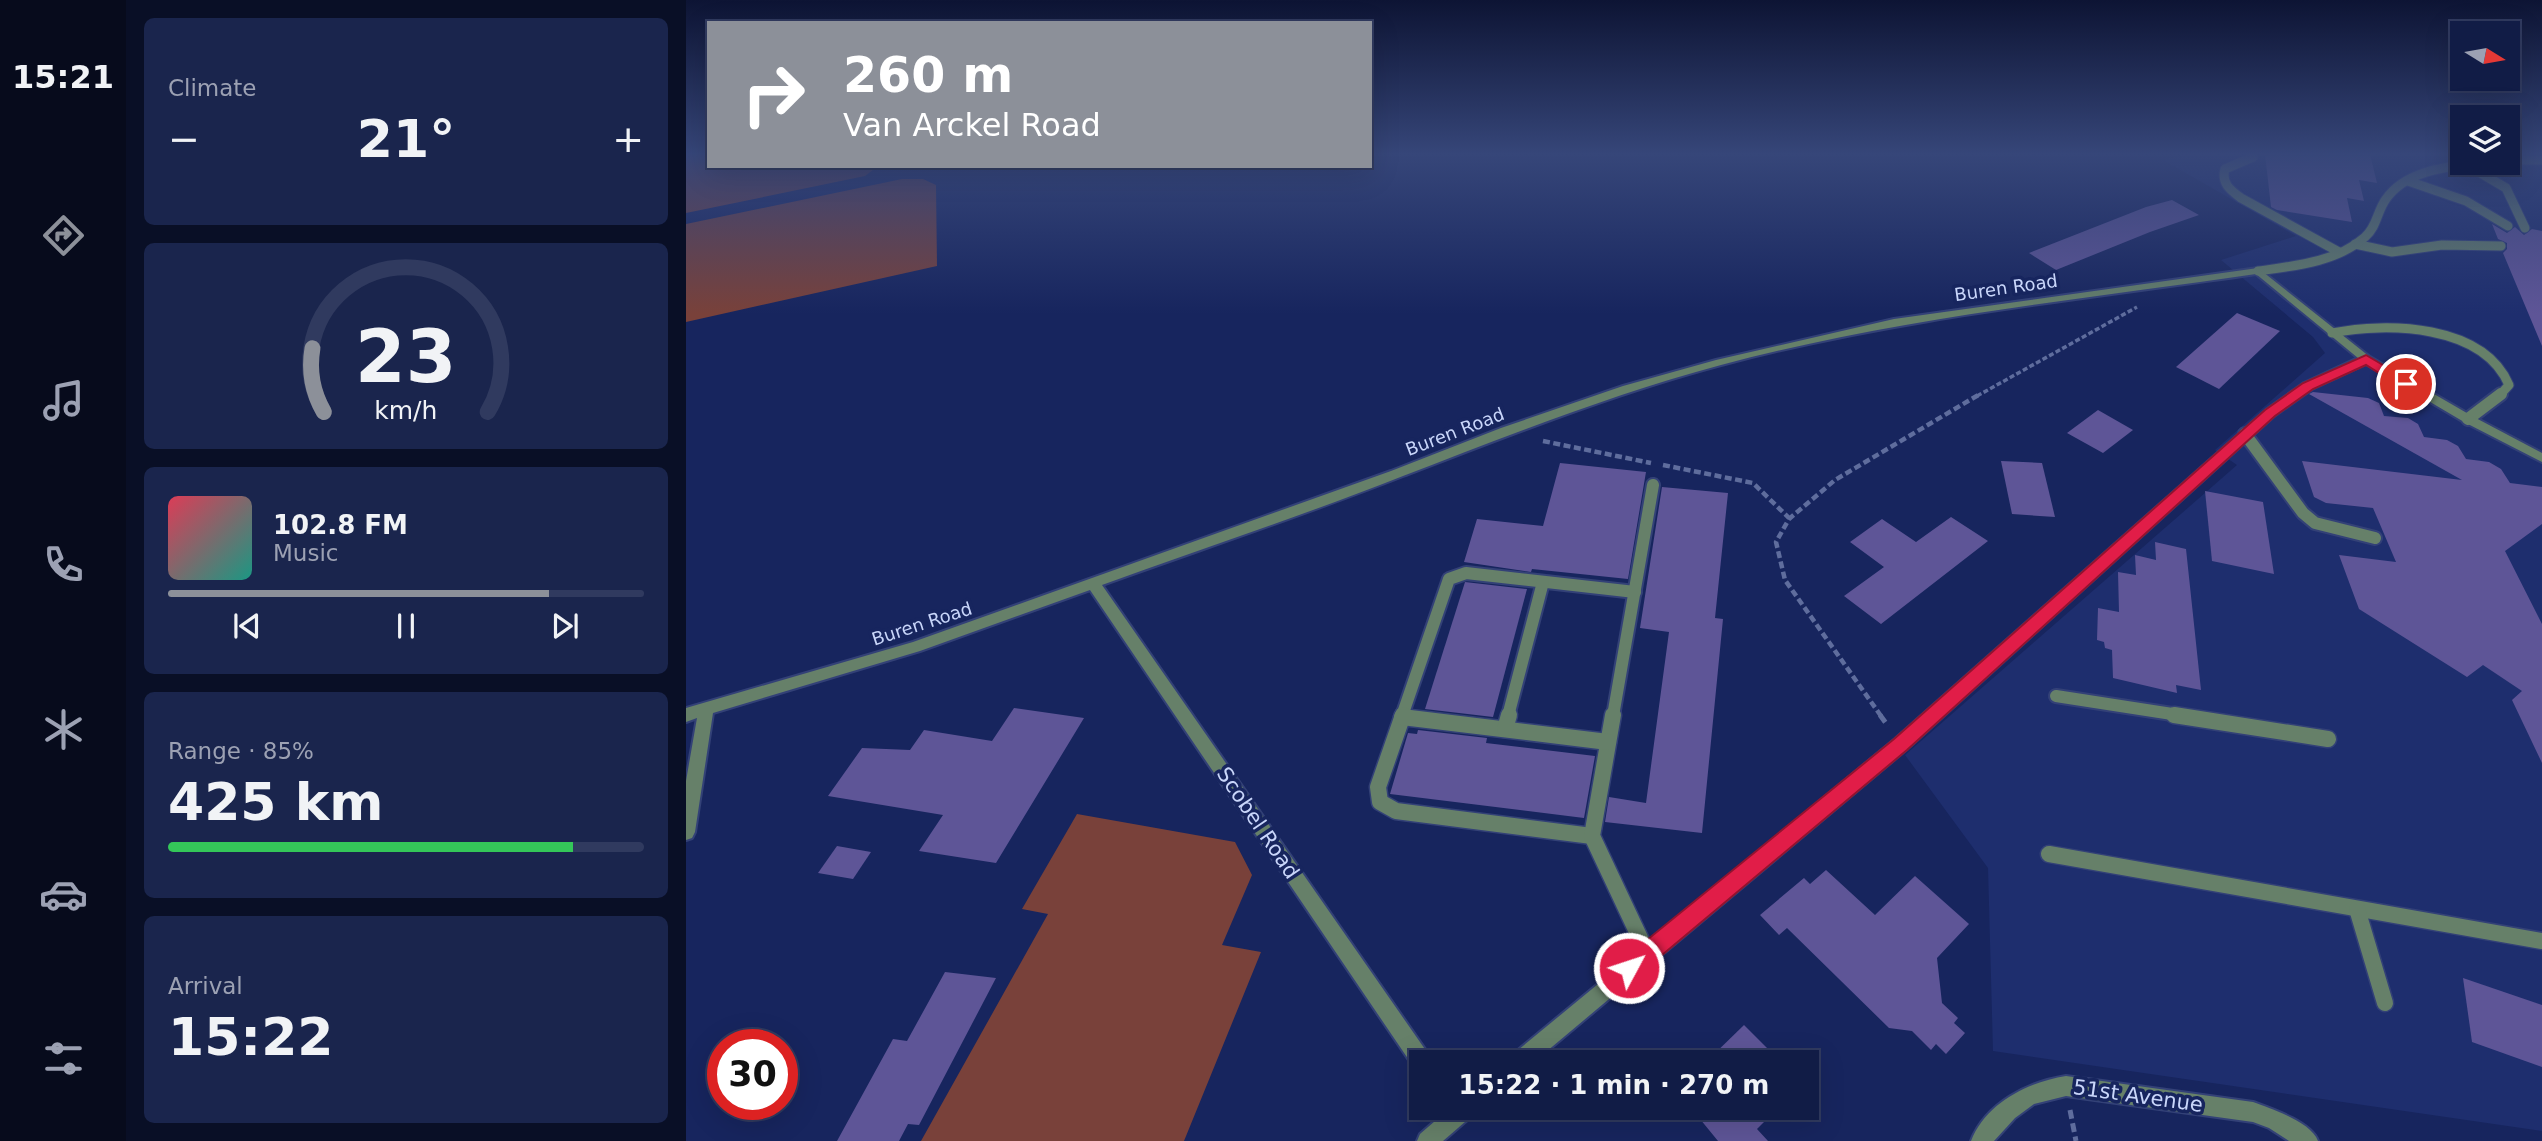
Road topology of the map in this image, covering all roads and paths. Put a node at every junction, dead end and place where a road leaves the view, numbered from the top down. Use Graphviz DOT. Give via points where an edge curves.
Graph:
graph roads {
  1 [pos="2258,207"];
  2 [pos="2382,207"];
  3 [pos="2475,207"];
  4 [pos="2515,207"];
  5 [pos="2508,226"];
  6 [pos="2525,228"];
  7 [pos="2355,244"];
  8 [pos="2501,246"];
  9 [pos="2339,252"];
  10 [pos="2258,271"];
  11 [pos="2127,289"];
  12 [pos="2332,333"];
  13 [pos="2366,359"];
  14 [pos="2469,419"];
  15 [pos="2245,434"];
  16 [pos="2542,458"];
  17 [pos="1653,485"];
  18 [pos="2375,538"];
  19 [pos="1543,582"];
  20 [pos="1094,584"];
  21 [pos="1635,592"];
  22 [pos="2056,696"];
  23 [pos="706,709"];
  24 [pos="686,715"];
  25 [pos="1402,717"];
  26 [pos="1505,729"];
  27 [pos="2328,739"];
  28 [pos="1608,742"];
  29 [pos="1901,744"];
  30 [pos="686,832"];
  31 [pos="1592,836"];
  32 [pos="2049,855"];
  33 [pos="2357,909"];
  34 [pos="2542,941"];
  35 [pos="1647,953"];
  36 [pos="2385,1003"];
  37 [pos="1414,1050"];
  38 [pos="1533,1050"];
  39 [pos="1449,1120"];
  40 [pos="1427,1141"];
  41 [pos="1981,1141"];
  42 [pos="2308,1141"];
  1 -- 9 [label="lane"];
  2 -- 7 [label="lane" via="2373,229"];
  3 -- 5 [label="lane"];
  4 -- 6 [label="lane"];
  7 -- 8 [label="lane" via="2392,252 2442,245"];
  7 -- 9 [label="lane"];
  9 -- 10 [label="lane"];
  10 -- 11 [label="street, Buren Road"];
  10 -- 12 [label="street"];
  11 -- 20 [label="street, Buren Road" via="1894,322 1720,362 1505,431"];
  11 -- 29 [label="path" via="2139,306 1835,480 1789,519 1776,542 1785,580"];
  12 -- 13 [label="street"];
  12 -- 14 [label="lane" via="2377,326 2415,329 2460,342 2488,357 2504,372 2509,385"];
  13 -- 14 [label="street"];
  13 -- 15 [label="street" via="2308,386"];
  14 -- 16 [label="street"];
  15 -- 18 [label="lane" via="2315,523"];
  15 -- 29 [label="street"];
  17 -- 21 [label="lane"];
  19 -- 21 [label="lane"];
  19 -- 25 [label="lane" via="1466,573 1449,579"];
  19 -- 26 [label="lane"];
  20 -- 23 [label="street, Buren Road" via="915,647"];
  20 -- 37 [label="street, Scobel Road"];
  21 -- 28 [label="lane"];
  22 -- 27 [label="lane"];
  23 -- 24 [label="street, Buren Road"];
  23 -- 30 [label="street"];
  25 -- 26 [label="lane"];
  25 -- 31 [label="lane" via="1378,786 1380,802 1386,807"];
  26 -- 28 [label="lane"];
  28 -- 31 [label="lane"];
  29 -- 35 [label="street"];
  31 -- 35 [label="lane"];
  32 -- 33 [label="lane"];
  33 -- 34 [label="lane"];
  33 -- 36 [label="lane"];
  35 -- 38 [label="street"];
  39 -- 40 [label="street"];
  41 -- 42 [label="street, 51st Avenue" via="2012,1105 2046,1088 2066,1086 2253,1112"];
}
